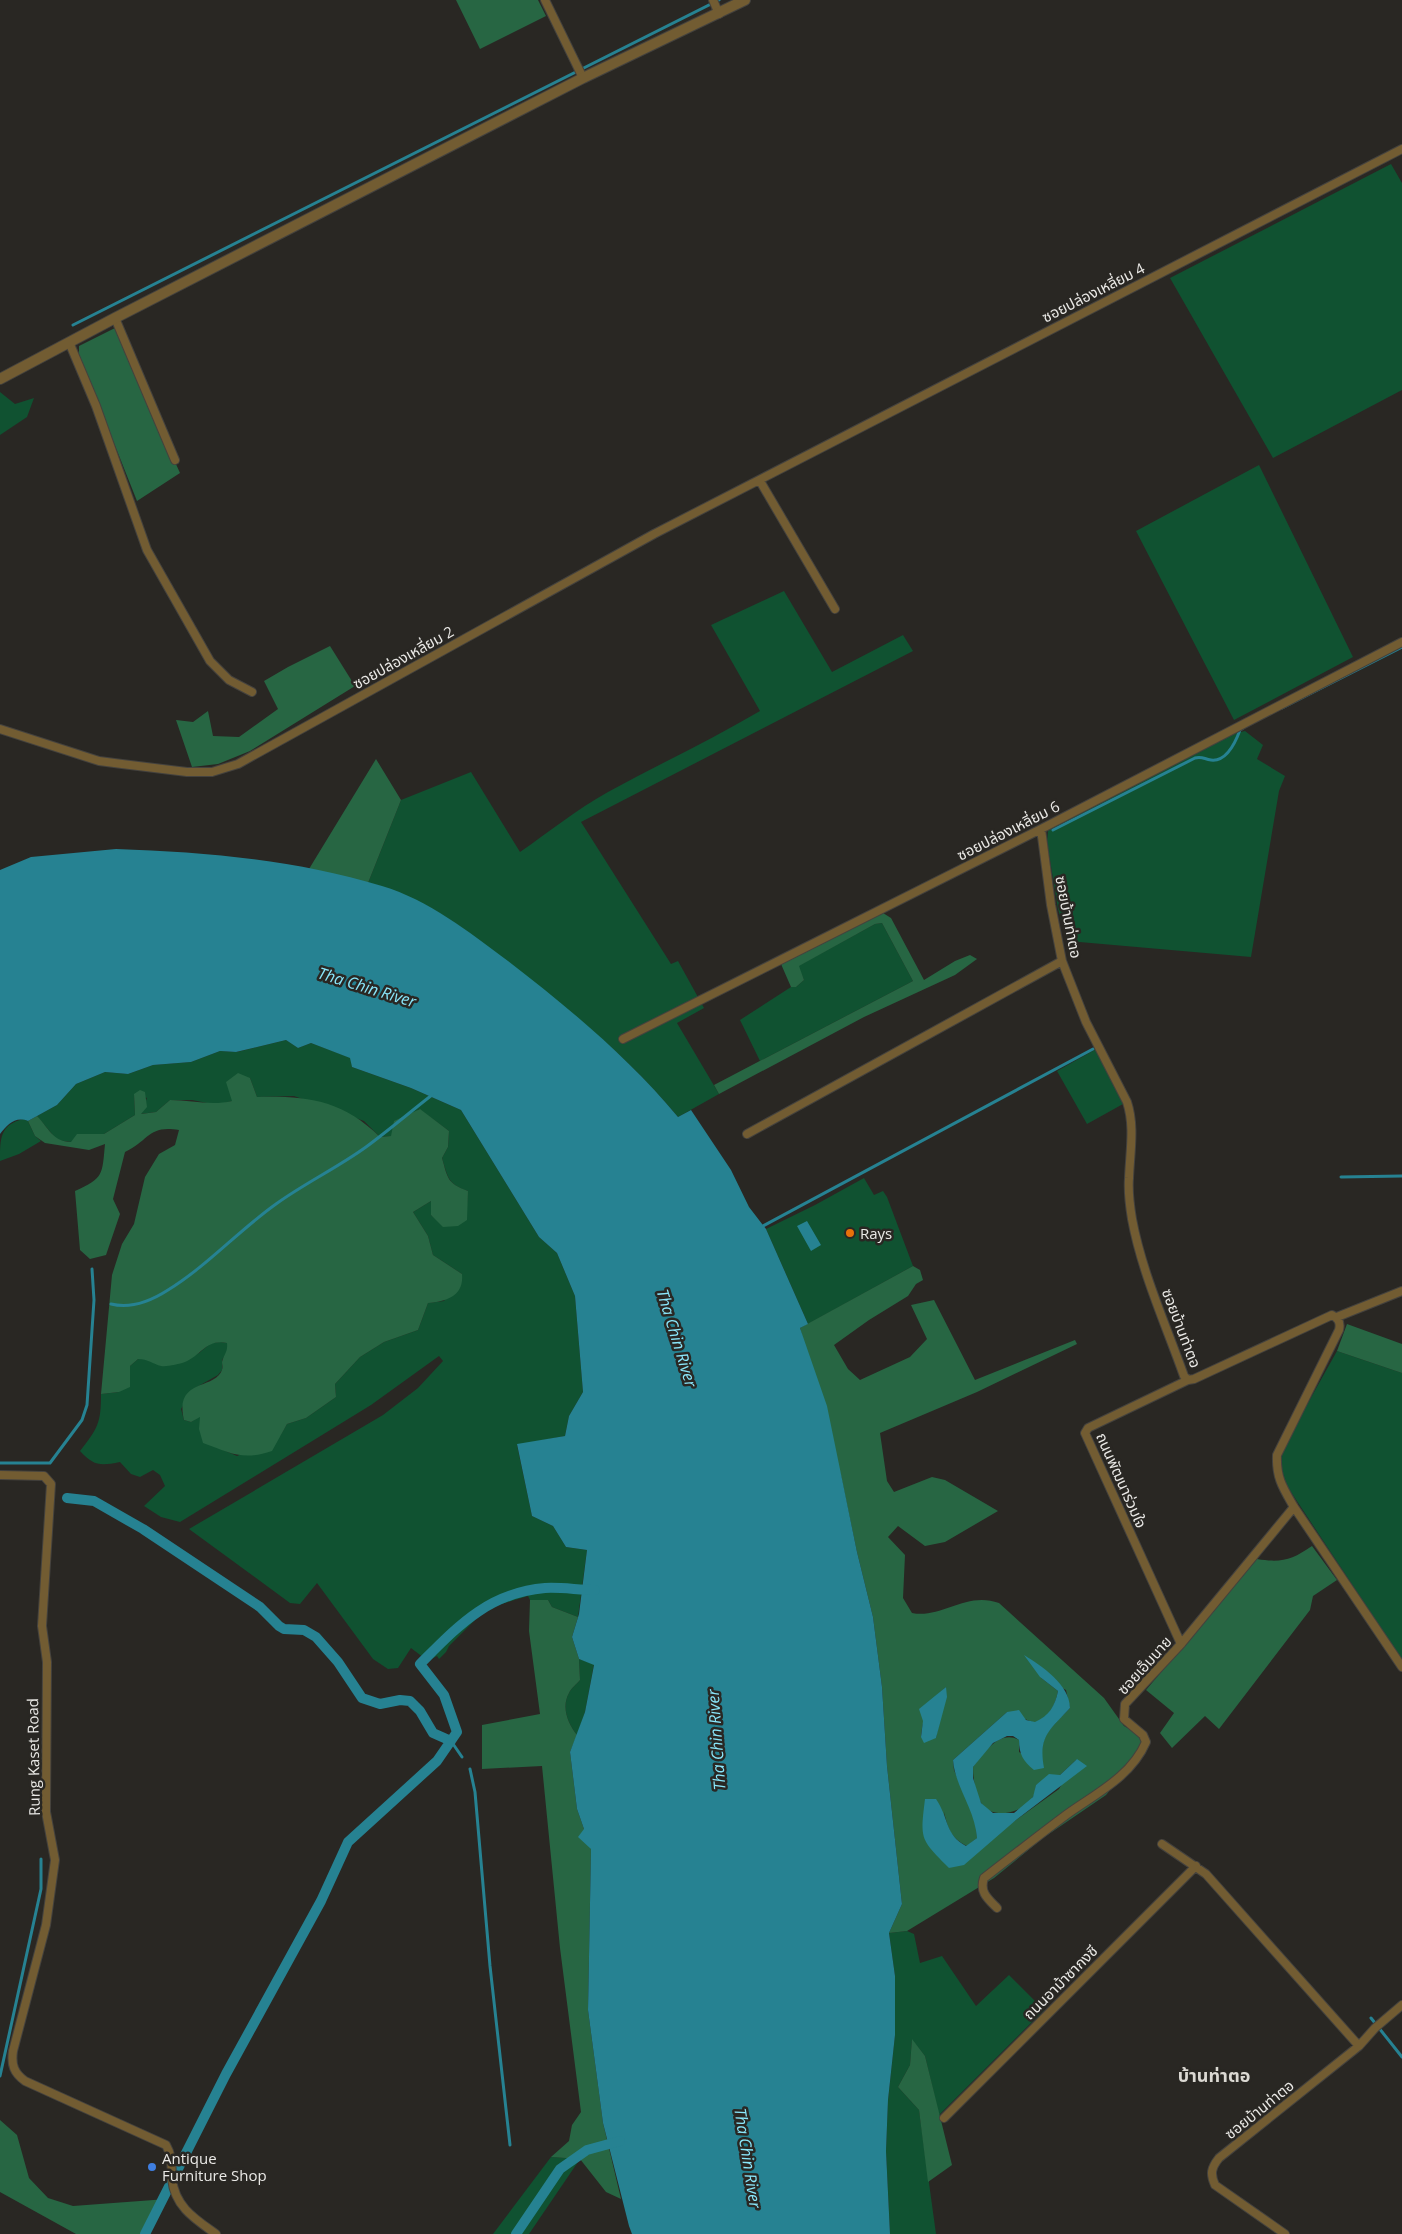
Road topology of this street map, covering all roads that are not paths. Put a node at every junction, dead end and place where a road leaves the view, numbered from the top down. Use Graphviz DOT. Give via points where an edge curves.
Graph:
graph roads {
  1 [pos="545,0"];
  2 [pos="713,0"];
  3 [pos="745,0"];
  4 [pos="719,14"];
  5 [pos="583,78"];
  6 [pos="1402,149"];
  7 [pos="115,318"];
  8 [pos="69,342"];
  9 [pos="0,379"];
  10 [pos="175,460"];
  11 [pos="798,461"];
  12 [pos="760,481"];
  13 [pos="835,609"];
  14 [pos="1402,642"];
  15 [pos="252,692"];
  16 [pos="0,730"];
  17 [pos="1041,830"];
  18 [pos="1062,961"];
  19 [pos="623,1039"];
  20 [pos="747,1134"];
  21 [pos="1402,1291"];
  22 [pos="1337,1317"];
  23 [pos="1188,1380"];
  24 [pos="0,1475"];
  25 [pos="1294,1507"];
  26 [pos="1181,1644"];
  27 [pos="1402,1667"];
  28 [pos="1162,1844"];
  29 [pos="1196,1866"];
  30 [pos="997,1908"];
  31 [pos="1402,2005"];
  32 [pos="1359,2046"];
  33 [pos="944,2118"];
  34 [pos="216,2234"];
  35 [pos="1285,2234"];
  1 -- 5 [label="street"];
  2 -- 4 [label="street"];
  3 -- 4 [label="street"];
  4 -- 5 [label="street"];
  5 -- 7 [label="street"];
  6 -- 11 [label="street, ซอยปล่องเหลี่ยม 4"];
  7 -- 8 [label="street"];
  7 -- 10 [label="street"];
  8 -- 9 [label="street"];
  8 -- 15 [label="street" via="96,406 147,550 210,662 229,680"];
  11 -- 12 [label="street, ซอยปล่องเหลี่ยม 2"];
  12 -- 13 [label="street"];
  12 -- 16 [label="street, ซอยปล่องเหลี่ยม 2" via="654,534 248,760 227,768 187,772 99,760"];
  14 -- 17 [label="street, ซอยปล่องเหลี่ยม 6"];
  17 -- 18 [label="street, ซอยบ้านท่าตอ"];
  17 -- 19 [label="street, ซอยปล่องเหลี่ยม 6"];
  18 -- 20 [label="street"];
  18 -- 23 [label="street, ซอยบ้านท่าตอ" via="1086,1022 1131,1113 1128,1179 1132,1219 1145,1267"];
  21 -- 22 [label="street"];
  22 -- 23 [label="street, ซอยบ้านท่าตอ" via="1332,1314"];
  22 -- 25 [label="street" via="1339,1330 1277,1454 1276,1470"];
  23 -- 26 [label="street, ถนนพัฒนาร่วมใจ" via="1088,1428 1085,1433"];
  24 -- 34 [label="street, Rung Kaset Road" via="44,1476 51,1484 42,1626 47,1662 46,1812 55,1860 46,1925 13,2051 14,2070 25,2081 166,2145 172,2162 177,2200"];
  25 -- 26 [label="street, ซอยเอ็มนาย"];
  25 -- 27 [label="street"];
  26 -- 30 [label="street, ซอยเอ็มนาย" via="1125,1704 1124,1719 1143,1735 1146,1742 1140,1756 1114,1781 984,1878 981,1885 983,1893"];
  28 -- 29 [label="street"];
  29 -- 32 [label="street"];
  29 -- 33 [label="street, ถนนอาม้าซากงซี"];
  31 -- 32 [label="street, ซอยบ้านท่าตอ"];
  32 -- 35 [label="street, ซอยบ้านท่าตอ" via="1213,2165 1211,2175 1215,2185"];
}
